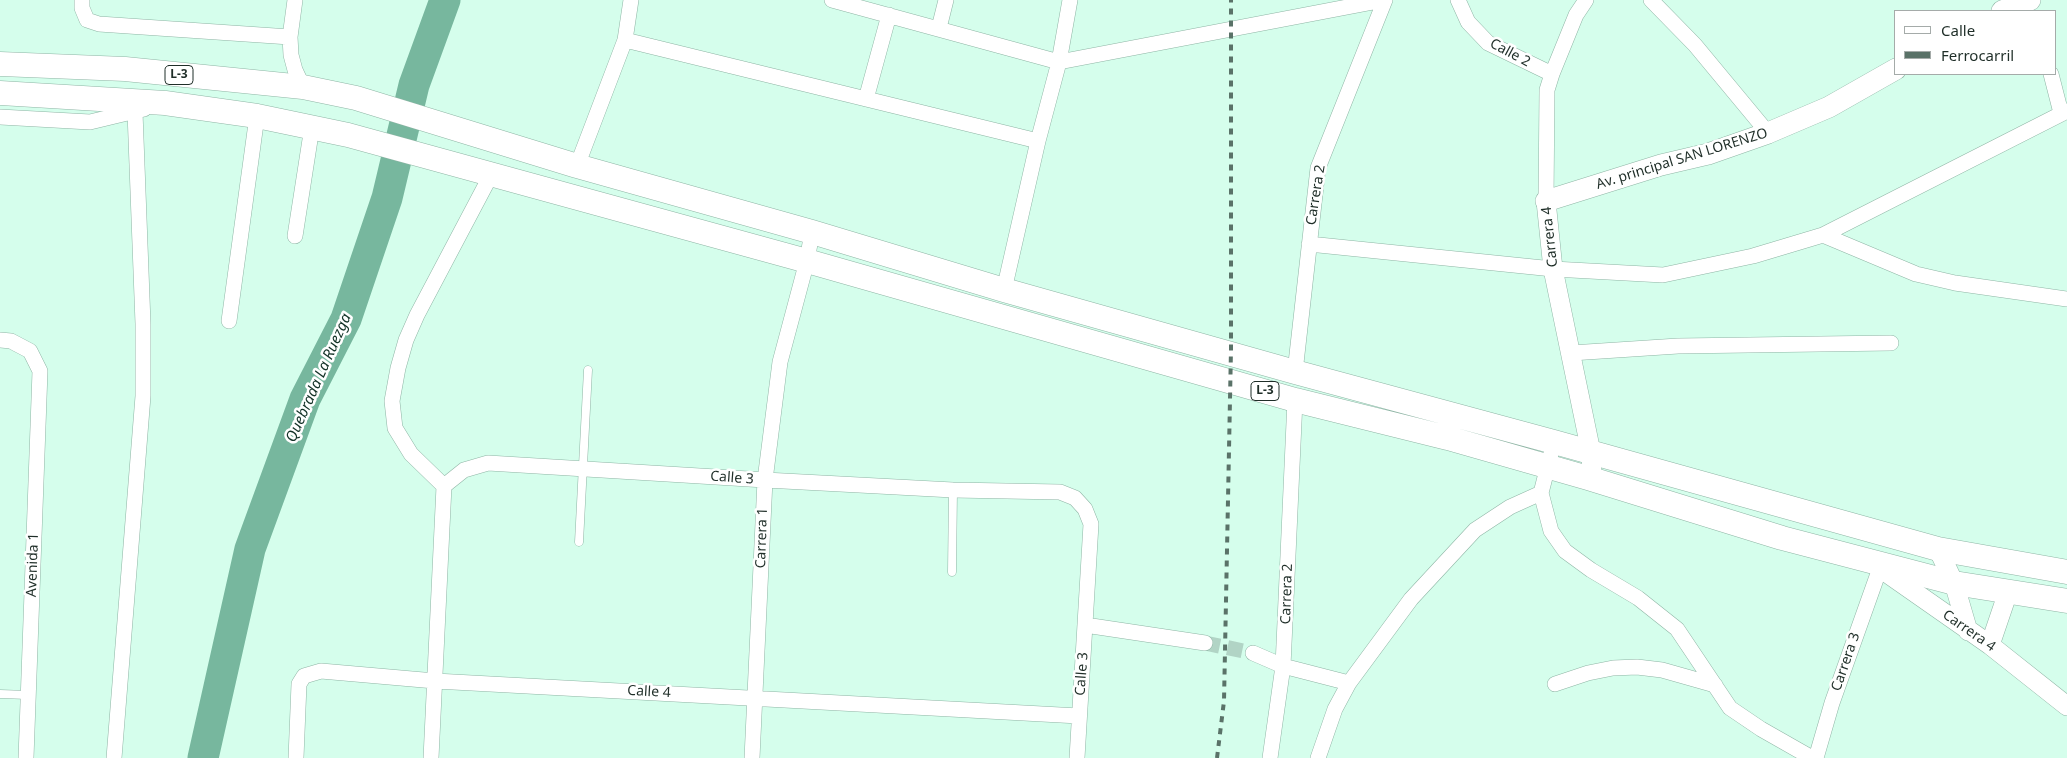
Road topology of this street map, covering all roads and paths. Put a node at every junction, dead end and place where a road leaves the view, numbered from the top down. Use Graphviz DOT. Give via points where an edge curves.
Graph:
graph roads {
  1 [pos="82,0"];
  2 [pos="295,0"];
  3 [pos="631,0"];
  4 [pos="832,0"];
  5 [pos="946,0"];
  6 [pos="1070,0"];
  7 [pos="1385,0"];
  8 [pos="1458,0"];
  9 [pos="1586,0"];
  10 [pos="1652,0"];
  11 [pos="2032,0"];
  12 [pos="1299,8"];
  13 [pos="2003,10"];
  14 [pos="889,15"];
  15 [pos="939,28"];
  16 [pos="290,37"];
  17 [pos="625,40"];
  18 [pos="1059,62"];
  19 [pos="0,64"];
  20 [pos="1894,70"];
  21 [pos="1552,74"];
  22 [pos="2051,75"];
  23 [pos="302,86"];
  24 [pos="0,92"];
  25 [pos="866,99"];
  26 [pos="164,103"];
  27 [pos="136,112"];
  28 [pos="2064,112"];
  29 [pos="257,116"];
  30 [pos="0,117"];
  31 [pos="312,127"];
  32 [pos="1768,134"];
  33 [pos="1038,141"];
  34 [pos="577,166"];
  35 [pos="492,173"];
  36 [pos="1546,201"];
  37 [pos="812,232"];
  38 [pos="1823,235"];
  39 [pos="294,236"];
  40 [pos="1309,244"];
  41 [pos="807,261"];
  42 [pos="1553,269"];
  43 [pos="1004,290"];
  44 [pos="2067,299"];
  45 [pos="229,321"];
  46 [pos="0,340"];
  47 [pos="1891,343"];
  48 [pos="1570,353"];
  49 [pos="588,370"];
  50 [pos="1295,372"];
  51 [pos="1295,400"];
  52 [pos="1554,442"];
  53 [pos="1592,452"];
  54 [pos="1547,466"];
  55 [pos="583,469"];
  56 [pos="1592,479"];
  57 [pos="764,480"];
  58 [pos="444,486"];
  59 [pos="953,490"];
  60 [pos="1541,493"];
  61 [pos="580,542"];
  62 [pos="1938,549"];
  63 [pos="1874,564"];
  64 [pos="952,572"];
  65 [pos="2067,572"];
  66 [pos="1954,583"];
  67 [pos="2008,592"];
  68 [pos="2067,601"];
  69 [pos="1085,624"];
  70 [pos="1968,631"];
  71 [pos="1205,644"];
  72 [pos="1990,645"];
  73 [pos="1253,653"];
  74 [pos="1284,666"];
  75 [pos="435,680"];
  76 [pos="1349,683"];
  77 [pos="1555,684"];
  78 [pos="1715,685"];
  79 [pos="0,694"];
  80 [pos="28,695"];
  81 [pos="755,698"];
  82 [pos="2067,706"];
  83 [pos="1079,716"];
  84 [pos="26,758"];
  85 [pos="114,758"];
  86 [pos="296,758"];
  87 [pos="431,758"];
  88 [pos="752,758"];
  89 [pos="1077,758"];
  90 [pos="1270,758"];
  91 [pos="1318,758"];
  92 [pos="1812,758"];
  93 [pos="1816,758"];
  1 -- 16 [label="street" via="87,20 99,24"];
  2 -- 16 [label="street"];
  3 -- 17 [label="street"];
  4 -- 14 [label="street"];
  5 -- 15 [label="street"];
  6 -- 18 [label="street"];
  7 -- 12 [label="street"];
  7 -- 40 [label="street, Carrera 2" via="1318,168"];
  8 -- 21 [label="street, Calle 2" via="1468,22 1488,43"];
  9 -- 21 [label="street, Carrera 4"];
  10 -- 32 [label="street" via="1695,45"];
  11 -- 13 [label="main road"];
  12 -- 18 [label="street"];
  14 -- 15 [label="street"];
  14 -- 25 [label="street"];
  15 -- 18 [label="street"];
  16 -- 23 [label="street" via="291,55"];
  17 -- 25 [label="street"];
  17 -- 34 [label="street"];
  18 -- 33 [label="street"];
  19 -- 23 [label="main road, L-3" via="125,69"];
  20 -- 32 [label="main road, Av. principal SAN LORENZO" via="1829,106"];
  21 -- 36 [label="street, Carrera 4" via="1547,90"];
  22 -- 28 [label="street"];
  23 -- 34 [label="main road, L-3" via="356,98"];
  24 -- 26 [label="main road, L-3"];
  25 -- 33 [label="street"];
  26 -- 27 [label="street"];
  26 -- 29 [label="main road, L-3"];
  27 -- 30 [label="street" via="90,122"];
  27 -- 85 [label="street" via="144,324 143,396"];
  28 -- 38 [label="street"];
  29 -- 31 [label="main road, L-3"];
  29 -- 45 [label="street"];
  31 -- 35 [label="main road, L-3"];
  31 -- 39 [label="street"];
  32 -- 36 [label="main road, Av. principal SAN LORENZO"];
  33 -- 43 [label="street"];
  34 -- 37 [label="main road, L-3"];
  35 -- 41 [label="main road, L-3"];
  35 -- 58 [label="street" via="406,340 392,401 395,428 411,454"];
  36 -- 42 [label="street, Carrera 4"];
  37 -- 41 [label="street, Carrera 1"];
  37 -- 43 [label="main road, L-3"];
  38 -- 42 [label="street" via="1753,256 1663,275"];
  38 -- 44 [label="street" via="1916,274"];
  40 -- 42 [label="street"];
  40 -- 50 [label="street, Carrera 2"];
  41 -- 51 [label="main road, L-3"];
  41 -- 57 [label="street, Carrera 1" via="780,362"];
  42 -- 48 [label="street, Carrera 4"];
  43 -- 50 [label="main road, L-3"];
  46 -- 80 [label="street, Avenida 1" via="11,341 30,351 40,371"];
  47 -- 48 [label="street" via="1678,346"];
  48 -- 53 [label="street, Carrera 4"];
  49 -- 55 [label="lane"];
  50 -- 52 [label="main road, L-3"];
  51 -- 54 [label="main road, L-3"];
  51 -- 74 [label="street, Carrera 2"];
  52 -- 53 [label="main road, L-3"];
  52 -- 54 [label="street"];
  53 -- 56 [label="street, Carrera 4"];
  53 -- 62 [label="main road, L-3"];
  54 -- 56 [label="main road, L-3"];
  54 -- 60 [label="street"];
  55 -- 57 [label="street, Calle 3"];
  55 -- 58 [label="street, Calle 3" via="488,463 464,470"];
  55 -- 61 [label="lane"];
  56 -- 63 [label="main road, L-3"];
  57 -- 59 [label="street, Calle 3"];
  57 -- 81 [label="street, Carrera 1"];
  58 -- 75 [label="street"];
  59 -- 64 [label="lane"];
  59 -- 69 [label="street, Calle 3" via="1060,492 1075,498 1091,524"];
  60 -- 76 [label="street" via="1492,518 1460,545 1411,599"];
  60 -- 78 [label="street" via="1551,531 1564,551 1638,598 1678,629"];
  62 -- 65 [label="main road, L-3"];
  62 -- 66 [label="street"];
  63 -- 66 [label="main road, L-3"];
  63 -- 70 [label="street, Carrera 4"];
  63 -- 93 [label="street, Carrera 3"];
  66 -- 67 [label="main road, L-3"];
  66 -- 70 [label="street"];
  67 -- 68 [label="main road, L-3"];
  67 -- 72 [label="street"];
  69 -- 71 [label="street"];
  69 -- 83 [label="street, Calle 3"];
  70 -- 72 [label="street, Carrera 4"];
  72 -- 82 [label="street, Carrera 4"];
  73 -- 74 [label="street"];
  74 -- 76 [label="street"];
  74 -- 90 [label="street, Carrera 2"];
  75 -- 81 [label="street, Calle 4"];
  75 -- 86 [label="street, Calle 4" via="321,671 304,676 298,698"];
  75 -- 87 [label="street"];
  76 -- 91 [label="street" via="1335,709"];
  77 -- 78 [label="street" via="1597,672 1637,667 1662,670"];
  78 -- 92 [label="street" via="1730,708"];
  79 -- 80 [label="lane"];
  80 -- 84 [label="street, Avenida 1"];
  81 -- 83 [label="street, Calle 4"];
  81 -- 88 [label="street, Carrera 1"];
  83 -- 89 [label="street, Calle 3"];
}
